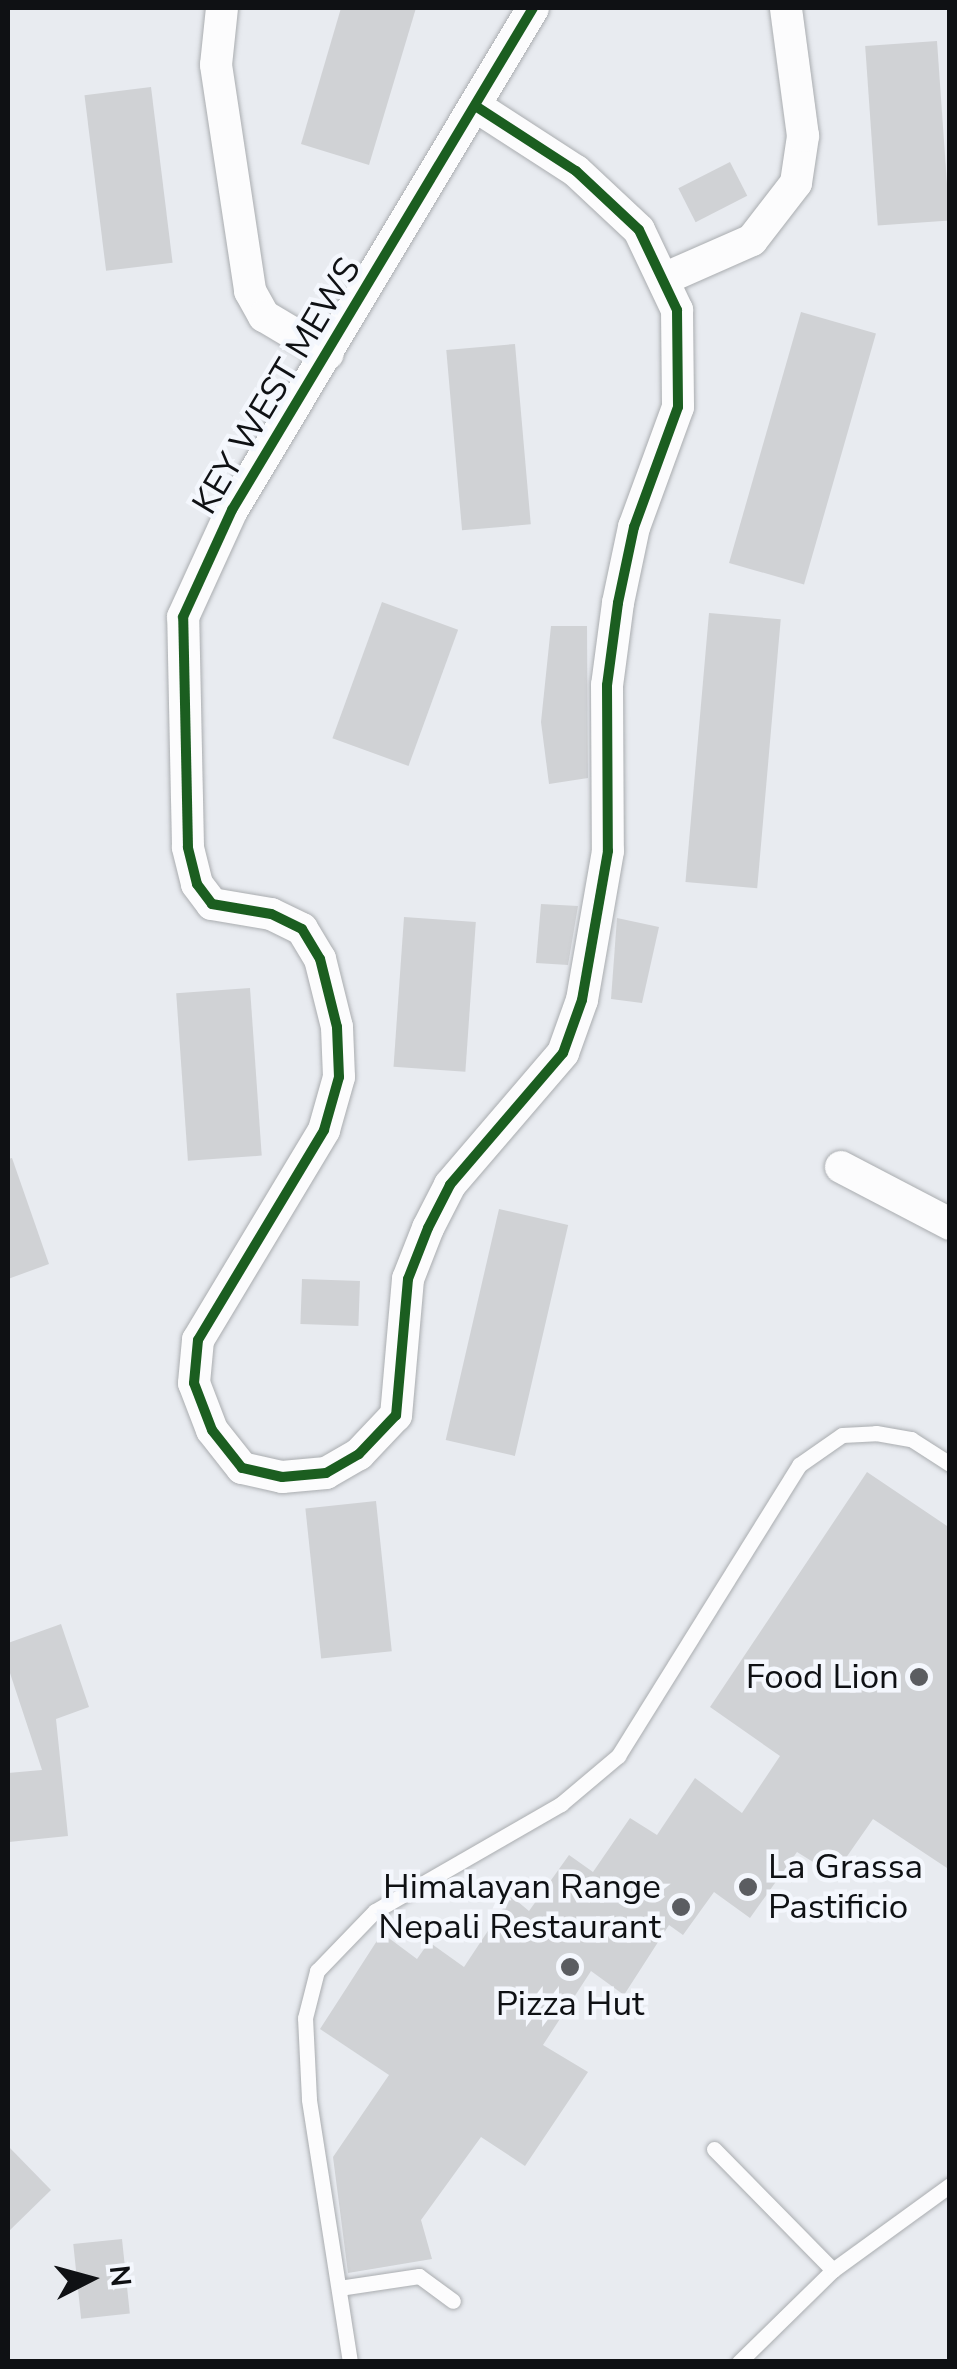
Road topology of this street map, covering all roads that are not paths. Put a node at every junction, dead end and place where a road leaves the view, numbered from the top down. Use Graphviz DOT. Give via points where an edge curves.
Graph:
graph roads {
  1 [pos="222,8"];
  2 [pos="533,8"];
  3 [pos="786,8"];
  4 [pos="477,106"];
  5 [pos="666,278"];
  6 [pos="328,354"];
  7 [pos="841,1167"];
  8 [pos="950,1224"];
  9 [pos="950,1464"];
  10 [pos="714,2149"];
  11 [pos="950,2185"];
  12 [pos="833,2270"];
  13 [pos="339,2288"];
  14 [pos="453,2301"];
  15 [pos="350,2362"];
  16 [pos="739,2362"];
  1 -- 6 [label="street" via="216,65 250,291 264,316"];
  2 -- 4 [label="street, KEY WEST MEWS"];
  3 -- 5 [label="street" via="803,136 796,183 752,240"];
  4 -- 5 [label="street" via="606,195"];
  4 -- 6 [label="street, KEY WEST MEWS"];
  5 -- 6 [label="street, KEY WEST MEWS" via="682,350 678,407 634,527 618,603 607,685 608,851 582,1000 562,1053 450,1186 428,1228 408,1279 396,1415 359,1454 326,1473 282,1477 242,1468 212,1430 194,1384 198,1340 324,1130 339,1077 338,1027 320,959 302,930 271,914 212,904 197,884 182,734 183,617 232,510"];
  7 -- 8 [label="street"];
  9 -- 13 [label="lane" via="911,1439 876,1432 842,1434 799,1465 618,1756 561,1804 374,1911 317,1971 305,2018 309,2099"];
  10 -- 12 [label="lane"];
  11 -- 12 [label="lane"];
  12 -- 16 [label="lane"];
  13 -- 14 [label="lane" via="418,2276"];
  13 -- 15 [label="lane"];
}
